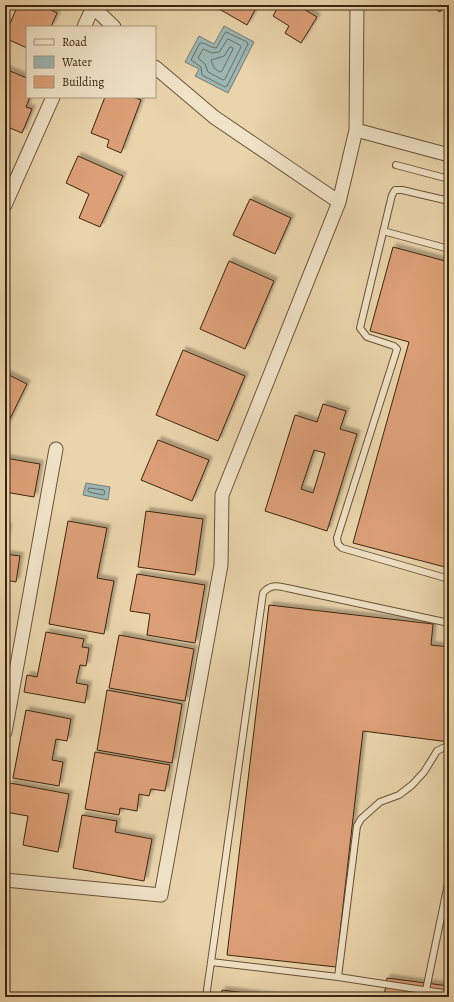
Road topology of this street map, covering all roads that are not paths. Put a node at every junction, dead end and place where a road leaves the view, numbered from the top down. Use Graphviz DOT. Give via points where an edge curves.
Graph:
graph roads {
  1 [pos="358,5"];
  2 [pos="92,6"];
  3 [pos="84,26"];
  4 [pos="113,26"];
  5 [pos="156,68"];
  6 [pos="53,98"];
  7 [pos="356,130"];
  8 [pos="449,155"];
  9 [pos="396,165"];
  10 [pos="449,180"];
  11 [pos="449,201"];
  12 [pos="340,202"];
  13 [pos="5,205"];
  14 [pos="383,231"];
  15 [pos="449,248"];
  16 [pos="56,449"];
  17 [pos="449,579"];
  18 [pos="449,623"];
  19 [pos="5,732"];
  20 [pos="449,745"];
  21 [pos="449,878"];
  22 [pos="5,880"];
  23 [pos="211,962"];
  24 [pos="338,977"];
  25 [pos="426,990"];
  26 [pos="449,991"];
  27 [pos="206,997"];
  1 -- 7 [label="street"];
  2 -- 3 [label="street"];
  2 -- 4 [label="street"];
  5 -- 12 [label="street" via="214,117"];
  6 -- 13 [label="street"];
  7 -- 8 [label="street"];
  7 -- 12 [label="street"];
  9 -- 10 [label="lane"];
  11 -- 14 [label="lane" via="395,190"];
  12 -- 22 [label="street" via="222,495 221,565 162,895"];
  14 -- 15 [label="lane"];
  14 -- 17 [label="lane" via="360,328 366,337 397,349 337,538 338,544 342,548"];
  16 -- 19 [label="street"];
  18 -- 23 [label="lane" via="287,588 267,588 264,593"];
  20 -- 24 [label="lane" via="437,751 412,785 399,795 380,802 357,826"];
  21 -- 25 [label="lane"];
  23 -- 24 [label="lane"];
  23 -- 27 [label="lane"];
  24 -- 25 [label="lane"];
  25 -- 26 [label="lane" via="443,993"];
}
